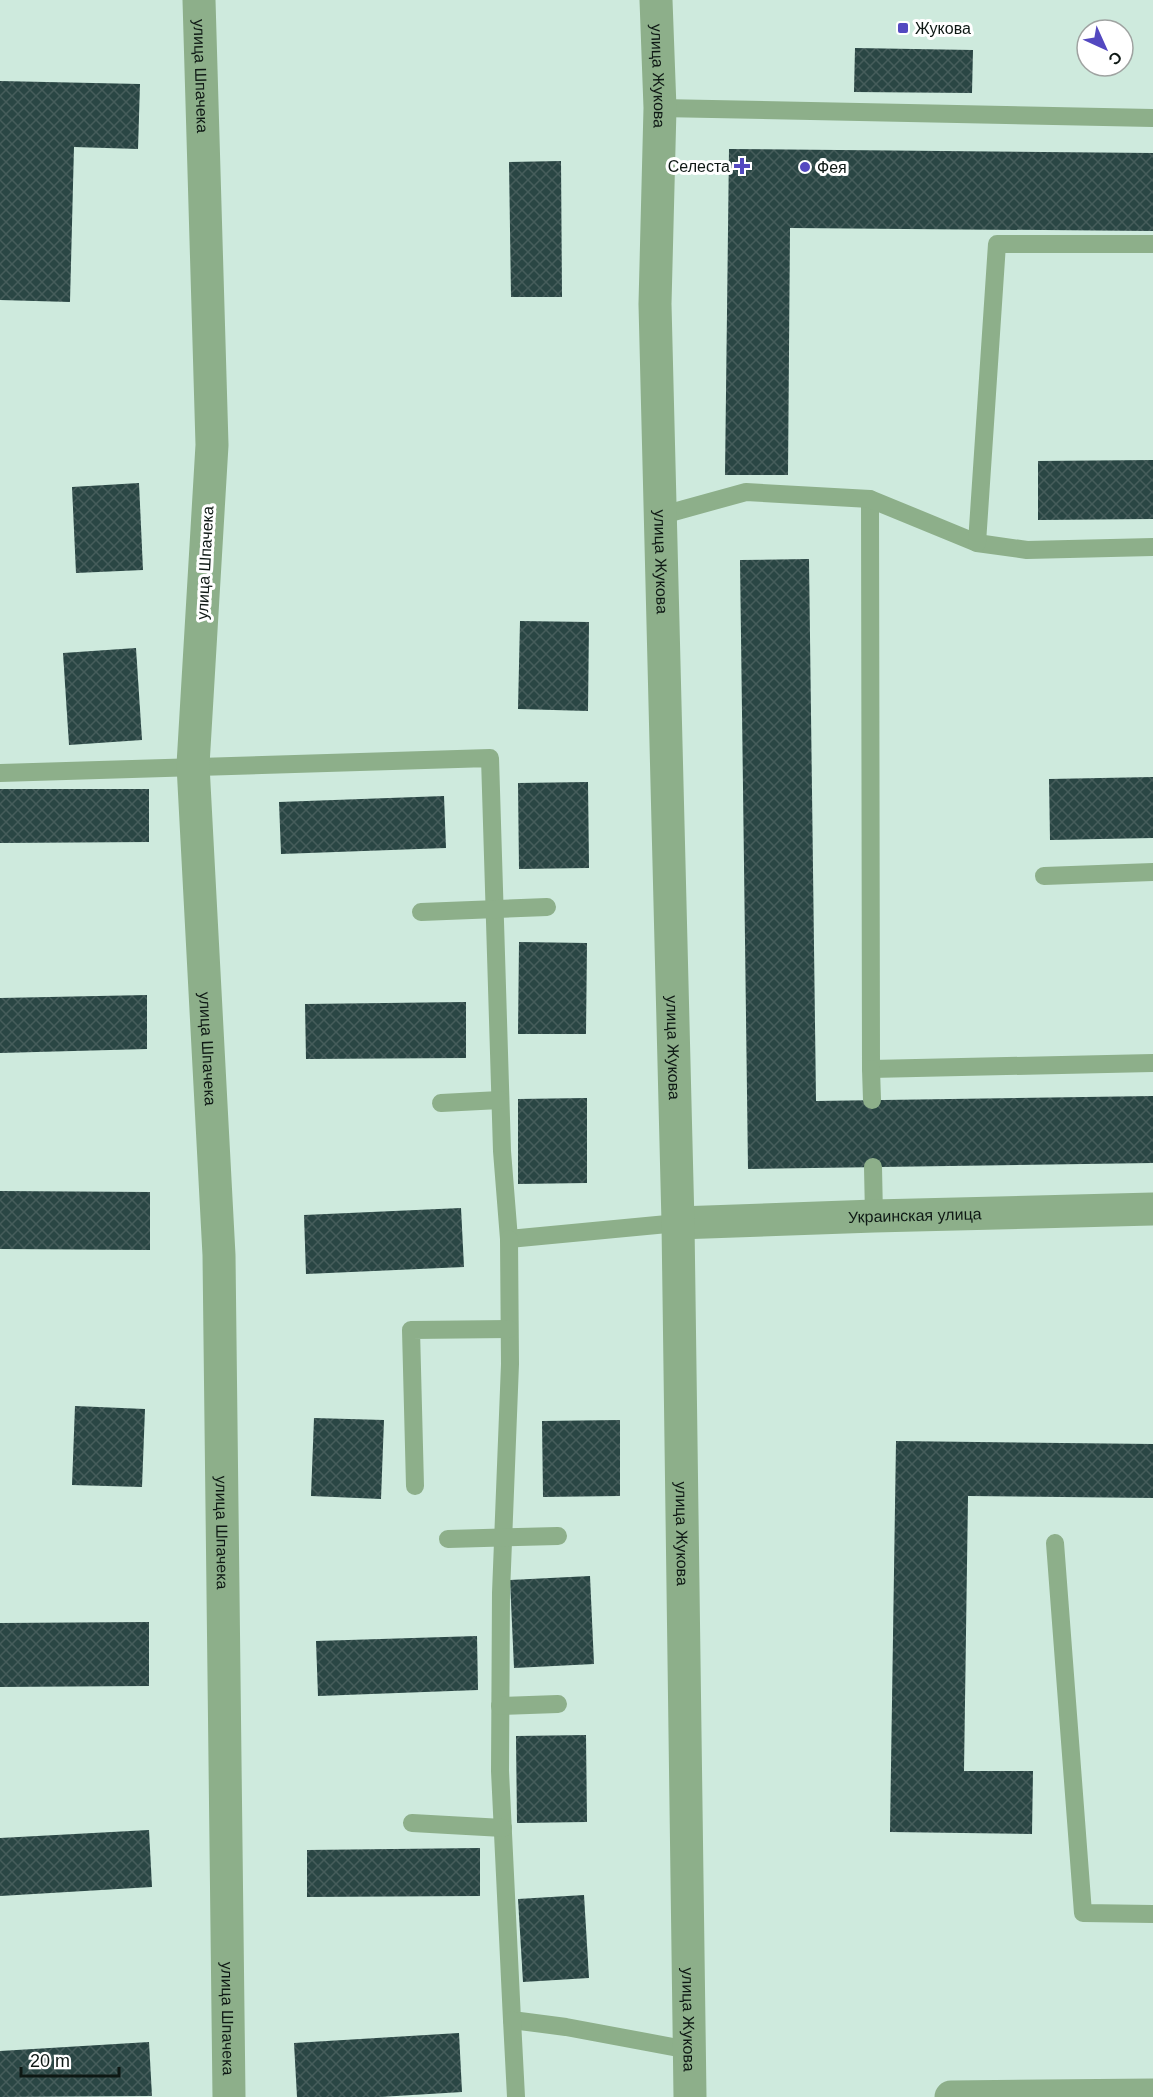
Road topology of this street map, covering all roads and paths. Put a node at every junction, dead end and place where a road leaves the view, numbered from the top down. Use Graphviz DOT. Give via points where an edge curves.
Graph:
graph roads {
  1 [pos="199,0"];
  2 [pos="656,0"];
  3 [pos="660,108"];
  4 [pos="1153,118"];
  5 [pos="1153,244"];
  6 [pos="870,499"];
  7 [pos="659,516"];
  8 [pos="976,543"];
  9 [pos="1153,547"];
  10 [pos="0,773"];
  11 [pos="1153,872"];
  12 [pos="1044,876"];
  13 [pos="547,907"];
  14 [pos="495,909"];
  15 [pos="421,912"];
  16 [pos="1153,1063"];
  17 [pos="871,1069"];
  18 [pos="500,1100"];
  19 [pos="872,1100"];
  20 [pos="441,1103"];
  21 [pos="873,1167"];
  22 [pos="1153,1209"];
  23 [pos="874,1216"];
  24 [pos="678,1223"];
  25 [pos="509,1239"];
  26 [pos="509,1329"];
  27 [pos="415,1486"];
  28 [pos="558,1536"];
  29 [pos="504,1537"];
  30 [pos="448,1539"];
  31 [pos="1054,1543"];
  32 [pos="558,1704"];
  33 [pos="501,1706"];
  34 [pos="412,1823"];
  35 [pos="502,1828"];
  36 [pos="1153,1914"];
  37 [pos="512,2020"];
  38 [pos="689,2050"];
  39 [pos="1153,2094"];
  40 [pos="229,2097"];
  41 [pos="516,2097"];
  42 [pos="690,2097"];
  43 [pos="951,2097"];
  1 -- 40 [label="street, улица Шпачека" via="212,445 193,765 219,1255"];
  2 -- 3 [label="street, улица Жукова"];
  3 -- 4 [label="lane"];
  3 -- 7 [label="street, улица Жукова" via="655,304"];
  5 -- 8 [label="lane" via="997,244"];
  6 -- 7 [label="lane" via="746,492"];
  6 -- 8 [label="lane"];
  6 -- 17 [label="lane"];
  7 -- 24 [label="street, улица Жукова"];
  8 -- 9 [label="lane" via="1028,550"];
  10 -- 14 [label="lane" via="490,758"];
  11 -- 12 [label="lane"];
  13 -- 14 [label="lane"];
  14 -- 15 [label="lane"];
  14 -- 18 [label="lane"];
  16 -- 17 [label="lane"];
  17 -- 19 [label="lane"];
  18 -- 20 [label="lane"];
  18 -- 25 [label="lane"];
  21 -- 23 [label="lane"];
  22 -- 23 [label="street, Украинская улица"];
  23 -- 24 [label="street, Украинская улица"];
  24 -- 25 [label="lane"];
  24 -- 38 [label="street, улица Жукова"];
  25 -- 26 [label="lane"];
  26 -- 27 [label="lane" via="411,1330"];
  26 -- 29 [label="lane"];
  28 -- 29 [label="lane"];
  29 -- 30 [label="lane"];
  29 -- 33 [label="lane"];
  31 -- 36 [label="lane" via="1083,1913"];
  32 -- 33 [label="lane"];
  33 -- 35 [label="lane"];
  34 -- 35 [label="lane"];
  35 -- 37 [label="lane"];
  37 -- 38 [label="lane"];
  37 -- 41 [label="lane"];
  38 -- 42 [label="street, улица Жукова"];
  39 -- 43 [label="street"];
}
